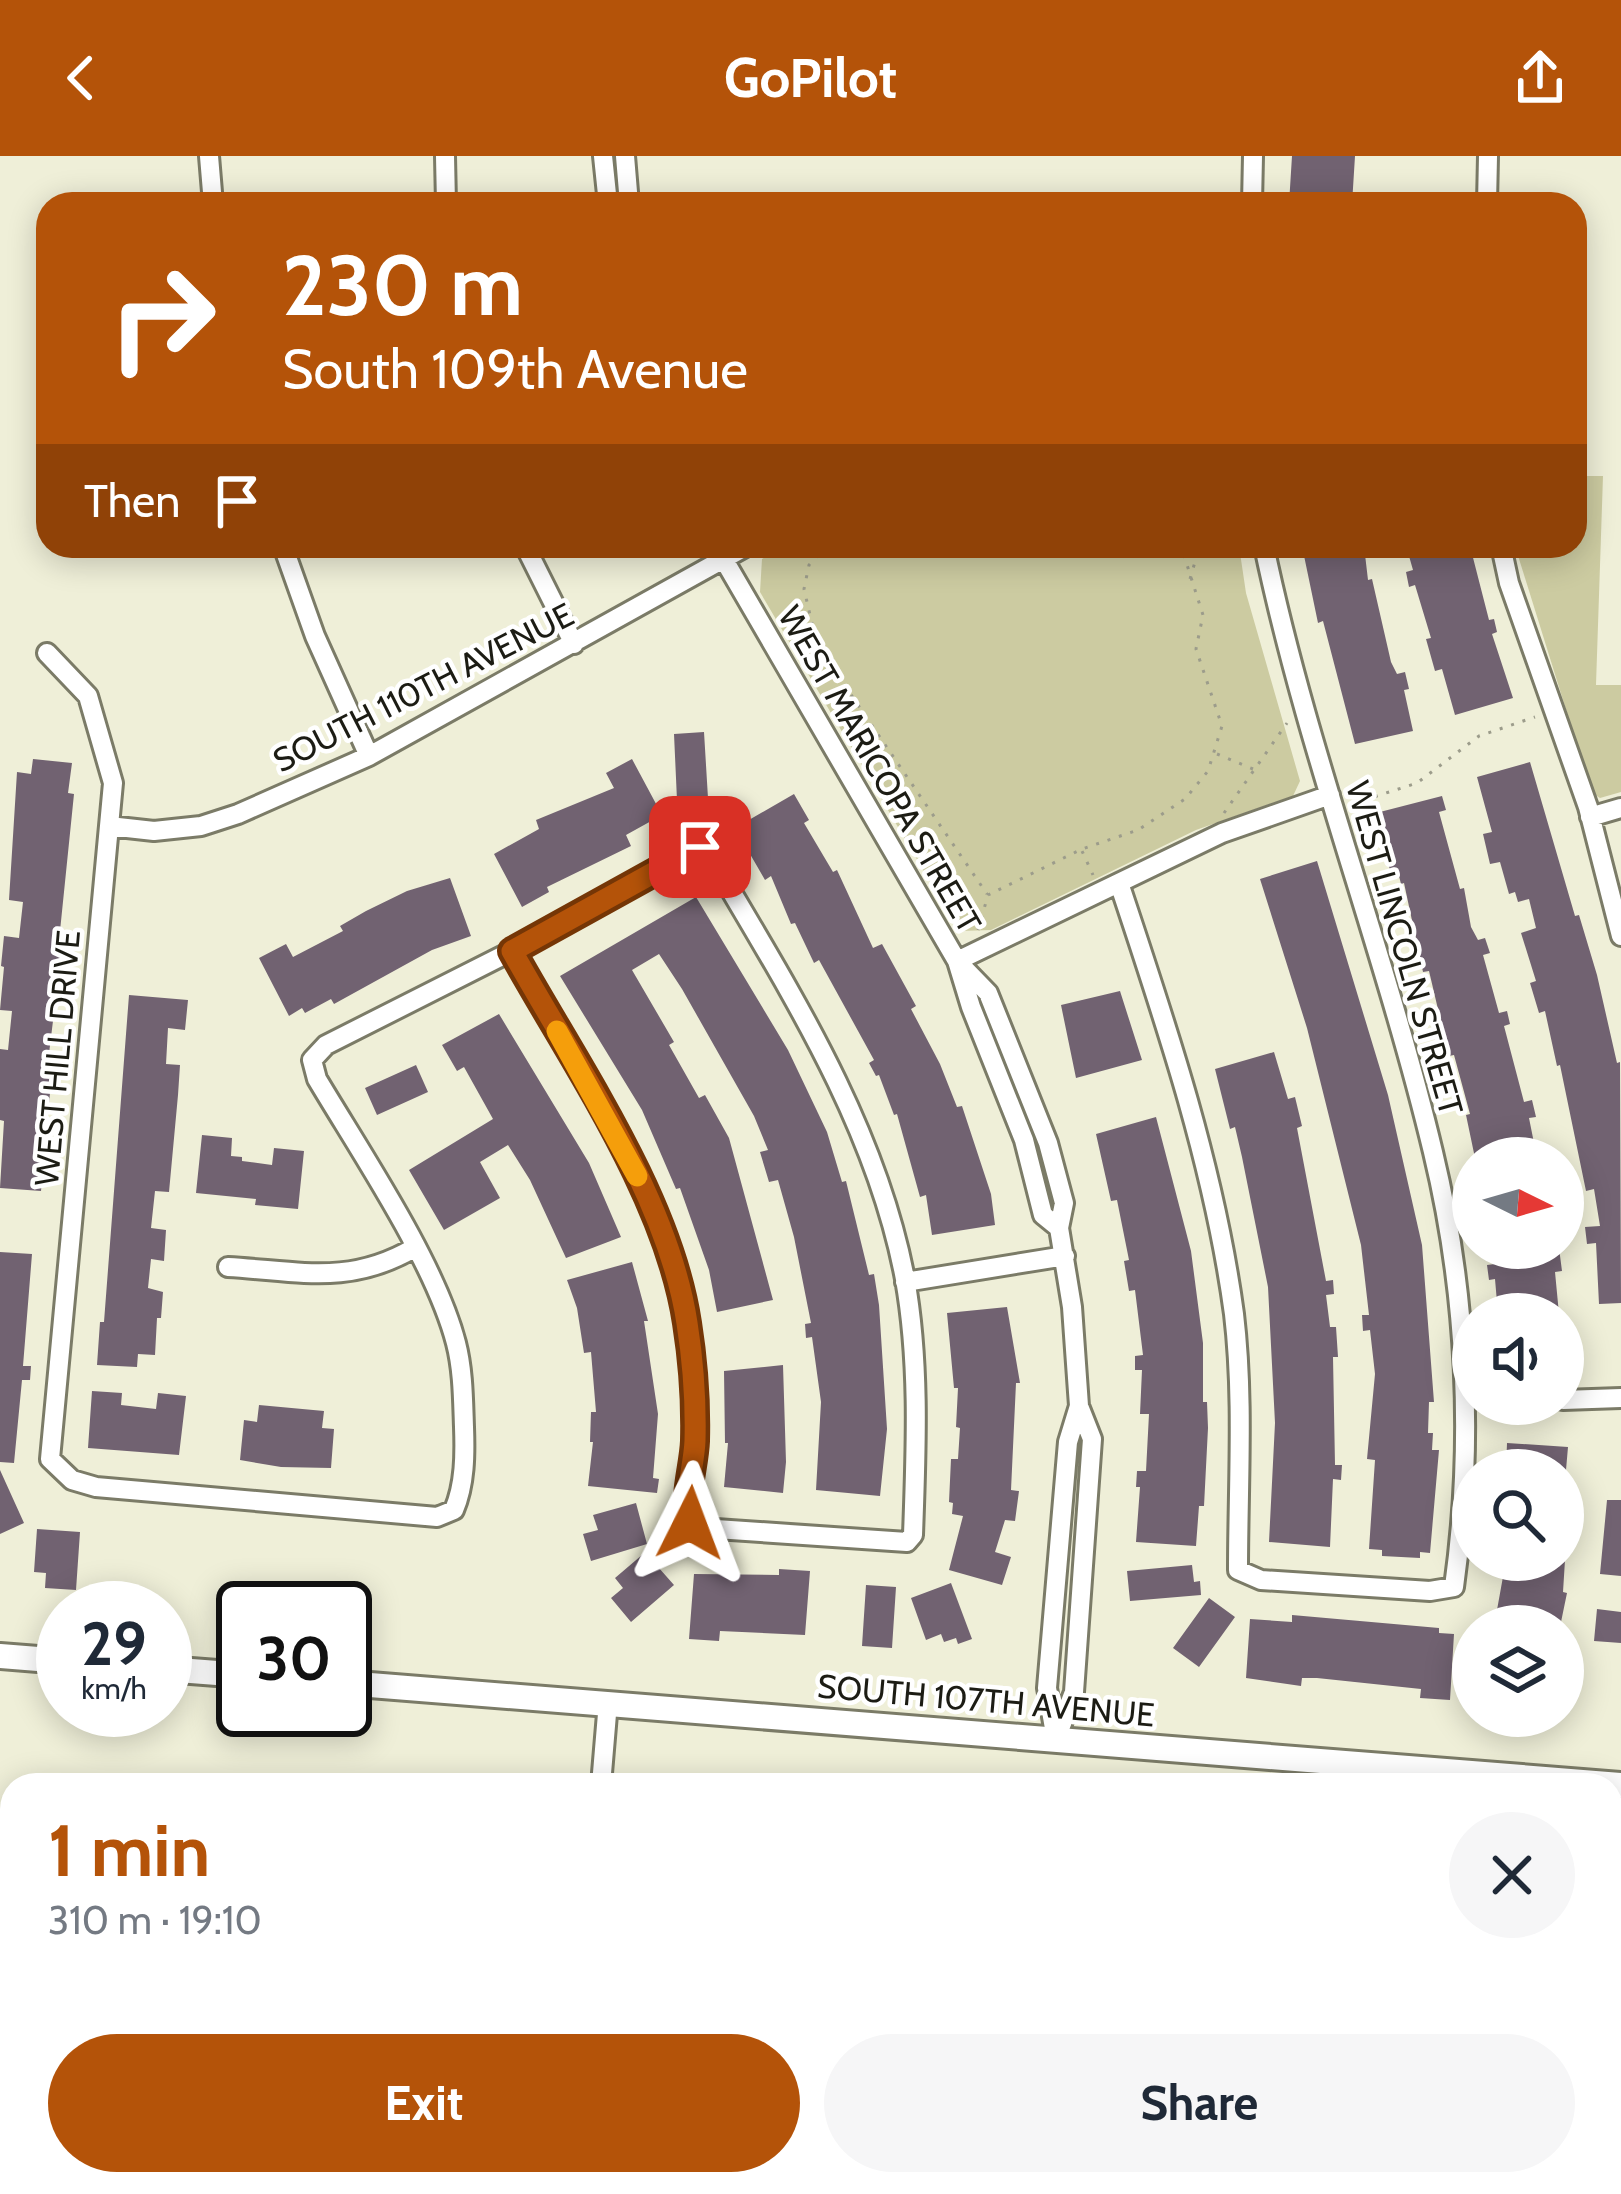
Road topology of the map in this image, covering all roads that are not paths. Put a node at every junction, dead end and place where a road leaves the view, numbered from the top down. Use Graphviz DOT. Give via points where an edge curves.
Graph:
graph roads {
  1 [pos="209,156"];
  2 [pos="445,156"];
  3 [pos="603,156"];
  4 [pos="626,156"];
  5 [pos="1253,156"];
  6 [pos="1488,156"];
  7 [pos="212,192"];
  8 [pos="446,192"];
  9 [pos="607,192"];
  10 [pos="628,192"];
  11 [pos="1252,192"];
  12 [pos="1487,192"];
  13 [pos="287,558"];
  14 [pos="531,558"];
  15 [pos="710,558"];
  16 [pos="723,558"];
  17 [pos="1267,558"];
  18 [pos="1503,558"];
  19 [pos="574,644"];
  20 [pos="47,653"];
  21 [pos="369,756"];
  22 [pos="1332,802"];
  23 [pos="1621,808"];
  24 [pos="1590,817"];
  25 [pos="109,826"];
  26 [pos="1110,887"];
  27 [pos="1621,936"];
  28 [pos="512,951"];
  29 [pos="964,957"];
  30 [pos="414,1248"];
  31 [pos="1065,1256"];
  32 [pos="228,1267"];
  33 [pos="905,1282"];
  34 [pos="1457,1293"];
  35 [pos="1621,1398"];
  36 [pos="1584,1399"];
  37 [pos="1467,1425"];
  38 [pos="0,1656"];
  39 [pos="36,1659"];
  40 [pos="372,1685"];
  41 [pos="608,1702"];
  42 [pos="1056,1739"];
  43 [pos="602,1773"];
  44 [pos="1474,1773"];
  1 -- 7 [label="street"];
  2 -- 8 [label="street"];
  3 -- 9 [label="street"];
  4 -- 10 [label="street"];
  5 -- 11 [label="street"];
  6 -- 12 [label="street"];
  13 -- 21 [label="street"];
  14 -- 19 [label="street"];
  15 -- 19 [label="street, SOUTH 110TH AVENUE"];
  16 -- 29 [label="street, WEST MARICOPA STREET"];
  17 -- 22 [label="street, WEST LINCOLN STREET"];
  18 -- 24 [label="street"];
  19 -- 21 [label="street, SOUTH 110TH AVENUE"];
  20 -- 25 [label="street, WEST HILL DRIVE" via="88,695 113,782"];
  21 -- 25 [label="street, SOUTH 110TH AVENUE" via="201,826"];
  22 -- 26 [label="street" via="1204,842"];
  22 -- 34 [label="street, WEST LINCOLN STREET" via="1434,1156"];
  23 -- 24 [label="street"];
  24 -- 27 [label="street"];
  25 -- 30 [label="street, WEST HILL DRIVE" via="50,1459 72,1480 96,1487 437,1516 454,1510 465,1441 459,1358"];
  26 -- 29 [label="street"];
  26 -- 37 [label="street, WEST LINCOLN STREET" via="1200,1142 1219,1226 1234,1318 1238,1570 1261,1580 1454,1587"];
  28 -- 30 [label="street" via="326,1045 312,1060"];
  28 -- 33 [label="street" via="700,847 830,1066 872,1158"];
  28 -- 33 [label="street" via="665,1237 693,1378 690,1523 907,1543 916,1444"];
  29 -- 31 [label="street, WEST MARICOPA STREET" via="970,1007"];
  30 -- 32 [label="street" via="383,1267 345,1275"];
  31 -- 33 [label="street"];
  31 -- 42 [label="street, WEST MARICOPA STREET" via="1079,1406 1092,1439 1074,1692"];
  35 -- 36 [label="street"];
  38 -- 39 [label="main road"];
  40 -- 41 [label="main road, SOUTH 107TH AVENUE"];
  41 -- 42 [label="main road, SOUTH 107TH AVENUE"];
  41 -- 43 [label="street"];
  42 -- 44 [label="main road, SOUTH 107TH AVENUE"];
}
